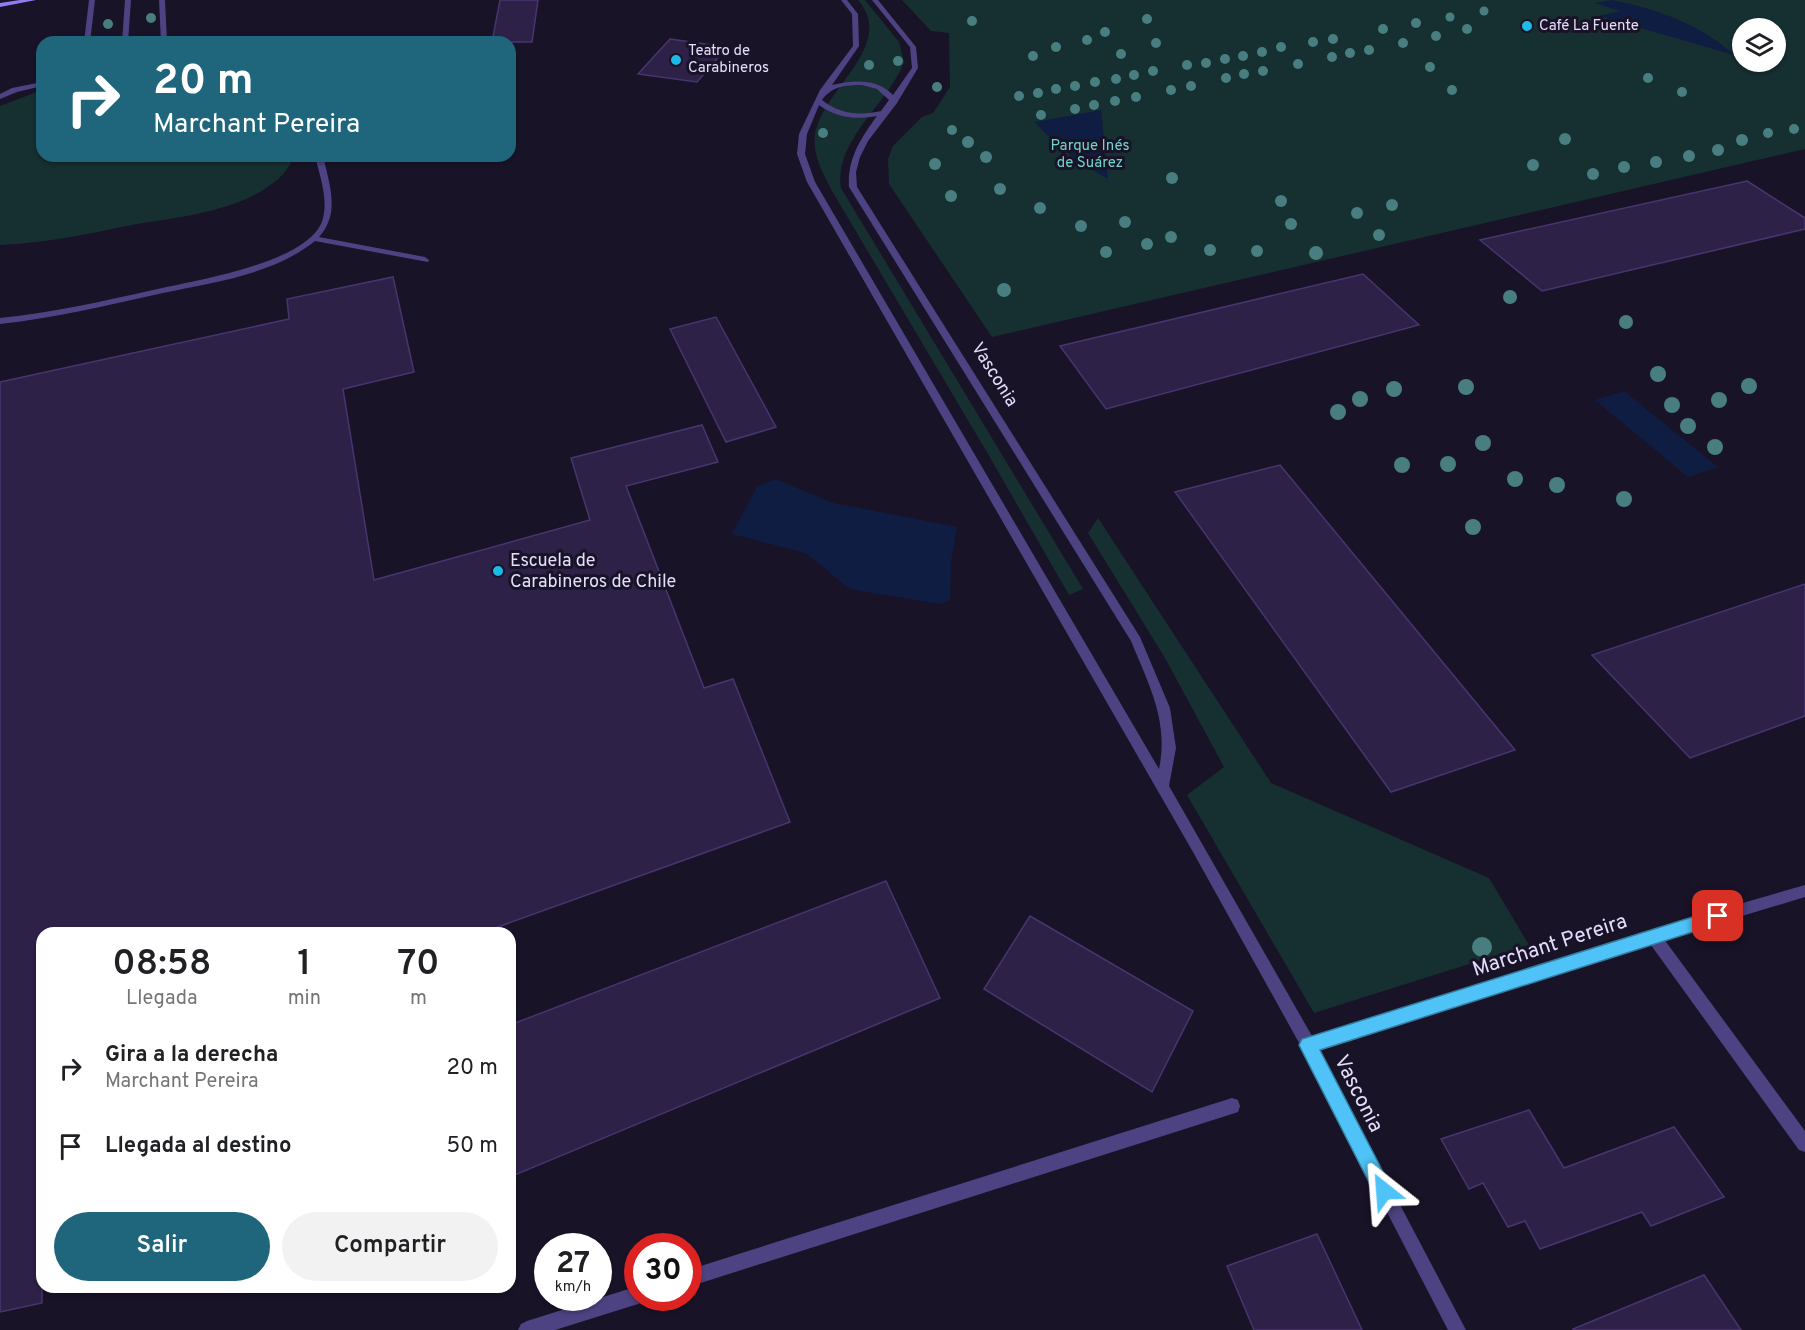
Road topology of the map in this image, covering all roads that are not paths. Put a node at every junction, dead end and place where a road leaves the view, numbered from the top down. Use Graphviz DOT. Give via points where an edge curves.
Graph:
graph roads {
  1 [pos="33,0"];
  2 [pos="92,0"];
  3 [pos="128,0"];
  4 [pos="162,0"];
  5 [pos="843,0"];
  6 [pos="875,0"];
  7 [pos="0,5"];
  8 [pos="88,36"];
  9 [pos="125,36"];
  10 [pos="164,36"];
  11 [pos="36,85"];
  12 [pos="824,90"];
  13 [pos="0,98"];
  14 [pos="818,100"];
  15 [pos="894,101"];
  16 [pos="885,112"];
  17 [pos="320,162"];
  18 [pos="313,238"];
  19 [pos="425,260"];
  20 [pos="0,321"];
  21 [pos="1162,788"];
  22 [pos="1805,891"];
  23 [pos="1653,936"];
  24 [pos="1308,1045"];
  25 [pos="1232,1106"];
  26 [pos="1805,1144"];
  27 [pos="702,1275"];
  28 [pos="624,1299"];
  29 [pos="527,1330"];
  30 [pos="1457,1330"];
  1 -- 7 [label="main road"];
  2 -- 8 [label="street"];
  3 -- 9 [label="street"];
  4 -- 10 [label="street"];
  5 -- 12 [label="street, Vasconia" via="855,14 856,46"];
  6 -- 15 [label="street, Vasconia" via="908,40 916,57 912,75"];
  11 -- 13 [label="street"];
  12 -- 14 [label="street, Vasconia"];
  12 -- 15 [label="street" via="850,83 871,84 886,91"];
  14 -- 16 [label="street" via="838,114"];
  14 -- 21 [label="street, Vasconia" via="800,148 811,182"];
  15 -- 16 [label="street, Vasconia"];
  16 -- 21 [label="street, Vasconia" via="857,154 851,173 854,187 1136,640 1164,708 1170,748"];
  17 -- 18 [label="street" via="329,206 325,225"];
  18 -- 19 [label="street"];
  18 -- 20 [label="street" via="262,267 39,318"];
  21 -- 24 [label="street, Vasconia"];
  22 -- 23 [label="street, Marchant Pereira"];
  23 -- 24 [label="street, Marchant Pereira"];
  23 -- 26 [label="street"];
  24 -- 30 [label="street, Vasconia"];
  25 -- 27 [label="street"];
  28 -- 29 [label="street"];
}
